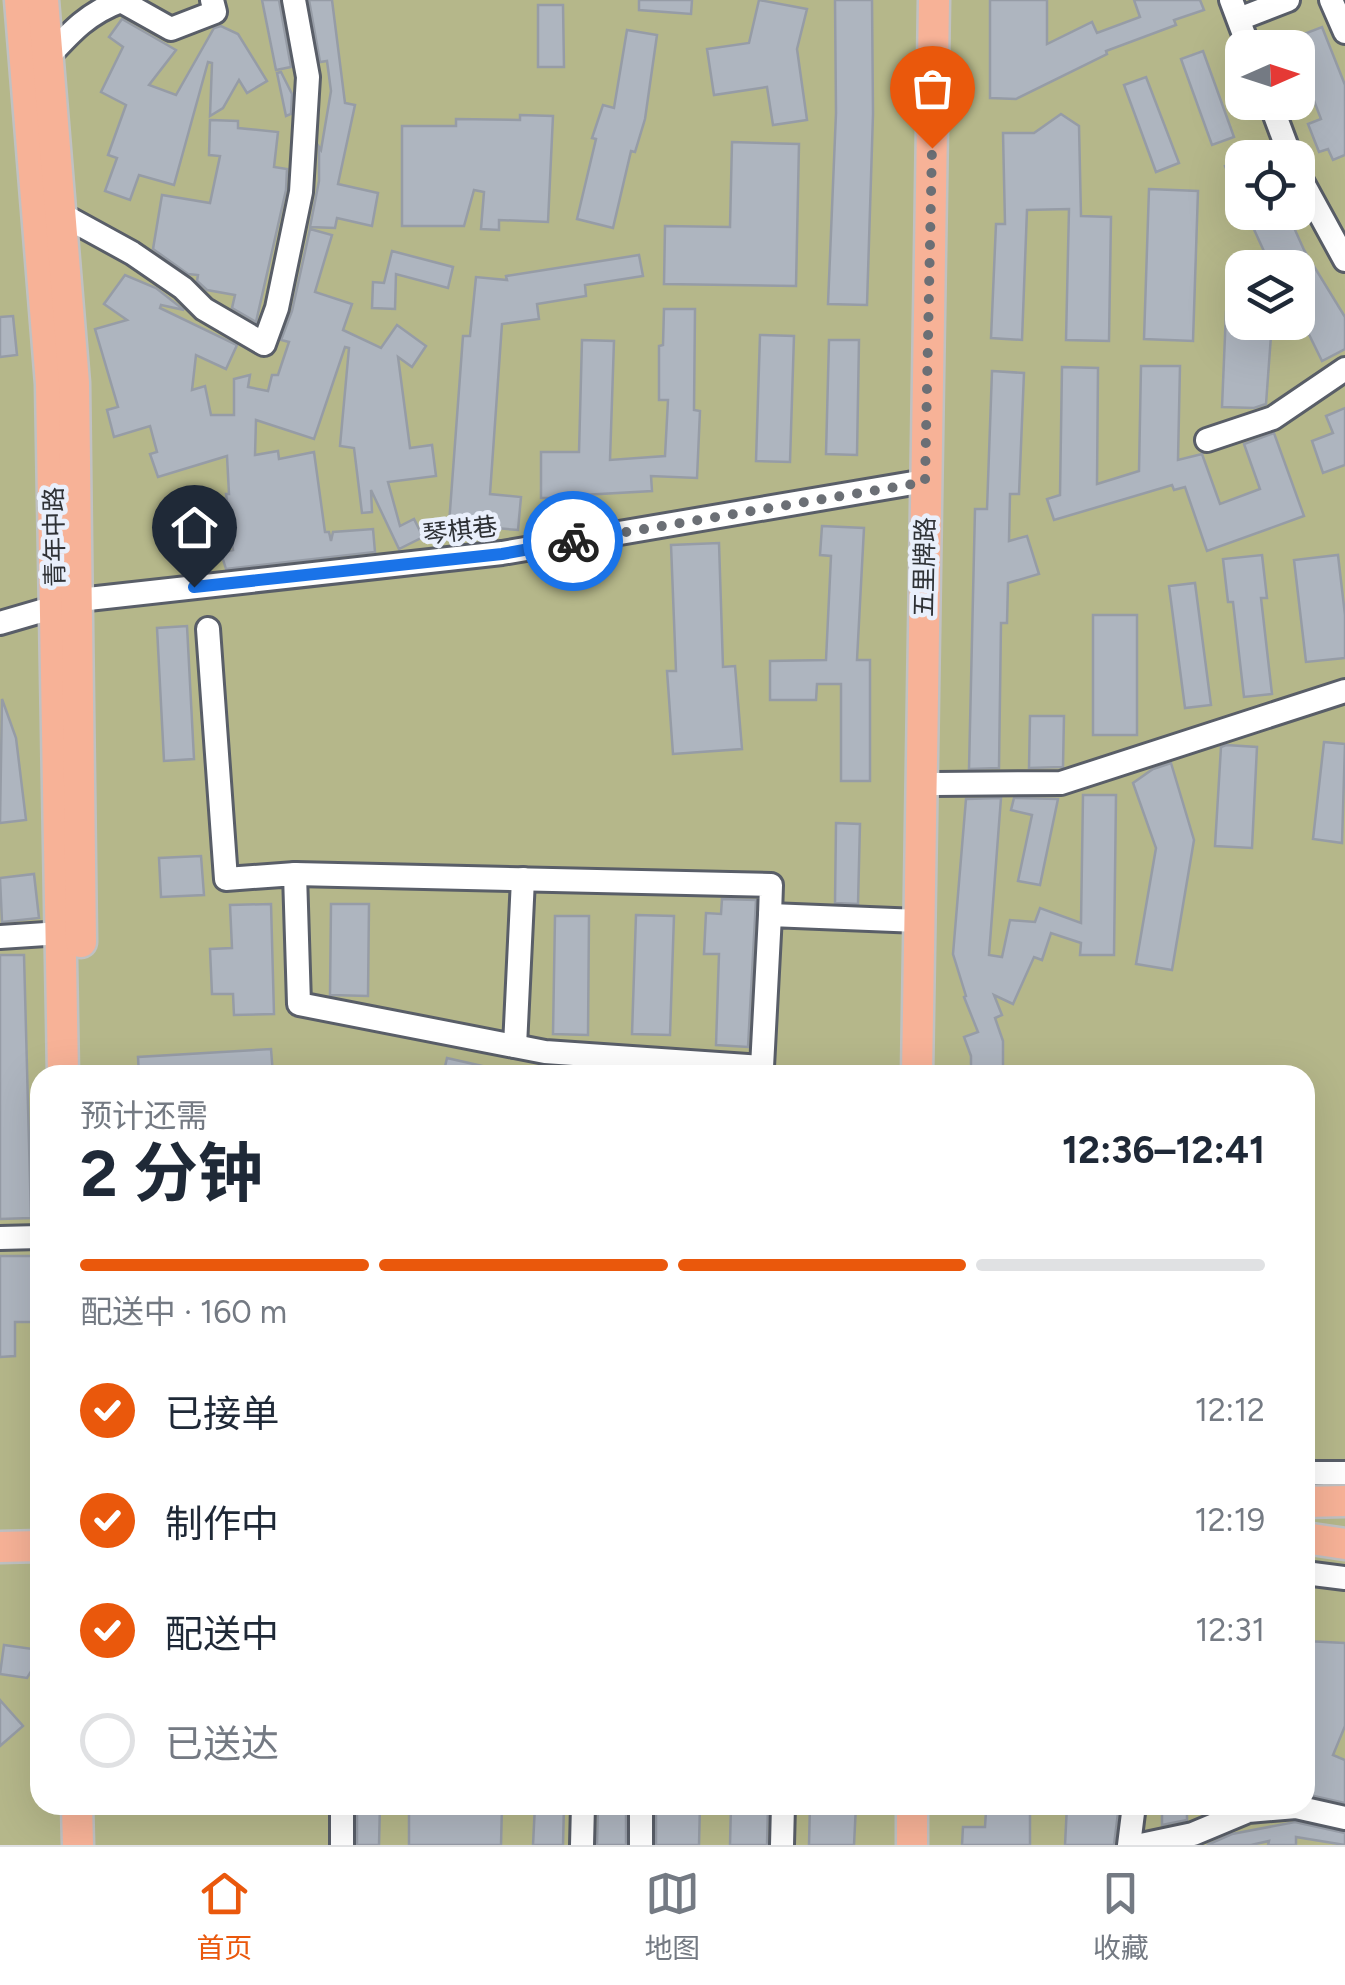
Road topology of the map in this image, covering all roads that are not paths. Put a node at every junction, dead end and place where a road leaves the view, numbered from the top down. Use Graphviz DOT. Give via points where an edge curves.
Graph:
graph roads {
  1 [pos="20,0"];
  2 [pos="43,0"];
  3 [pos="212,0"];
  4 [pos="294,0"];
  5 [pos="934,0"];
  6 [pos="949,0"];
  7 [pos="1288,0"];
  8 [pos="1330,0"];
  9 [pos="1235,10"];
  10 [pos="1345,32"];
  11 [pos="48,58"];
  12 [pos="1315,205"];
  13 [pos="70,219"];
  14 [pos="1345,260"];
  15 [pos="1345,369"];
  16 [pos="1206,440"];
  17 [pos="925,482"];
  18 [pos="67,604"];
  19 [pos="0,622"];
  20 [pos="208,629"];
  21 [pos="1345,692"];
  22 [pos="935,784"];
  23 [pos="295,874"];
  24 [pos="523,880"];
  25 [pos="770,915"];
  26 [pos="919,921"];
  27 [pos="60,934"];
  28 [pos="0,937"];
  29 [pos="515,1046"];
  30 [pos="63,1065"];
  31 [pos="82,1065"];
  32 [pos="733,1065"];
  33 [pos="762,1065"];
  34 [pos="916,1065"];
  35 [pos="931,1065"];
  36 [pos="30,1237"];
  37 [pos="0,1238"];
  38 [pos="0,1528"];
  39 [pos="30,1528"];
  40 [pos="1345,1534"];
  41 [pos="1315,1536"];
  42 [pos="1315,1538"];
  43 [pos="1345,1544"];
  44 [pos="30,1546"];
  45 [pos="0,1547"];
  46 [pos="1315,1561"];
  47 [pos="1345,1565"];
  48 [pos="1315,1574"];
  49 [pos="1345,1578"];
  50 [pos="1315,1811"];
  51 [pos="77,1815"];
  52 [pos="90,1815"];
  53 [pos="342,1815"];
  54 [pos="583,1815"];
  55 [pos="641,1815"];
  56 [pos="783,1815"];
  57 [pos="898,1815"];
  58 [pos="912,1815"];
  59 [pos="1133,1815"];
  60 [pos="1240,1815"];
  61 [pos="1345,1818"];
  62 [pos="78,1845"];
  63 [pos="91,1845"];
  64 [pos="342,1845"];
  65 [pos="582,1845"];
  66 [pos="641,1845"];
  67 [pos="782,1845"];
  68 [pos="897,1845"];
  69 [pos="912,1845"];
  70 [pos="1129,1845"];
  71 [pos="1142,1845"];
  1 -- 18 [label="main road, 青年中路"];
  2 -- 11 [label="main road, 青年中路"];
  3 -- 11 [label="street" via="215,12 171,30 120,1 72,28"];
  4 -- 13 [label="street" via="308,78 301,192 278,308 264,344 204,309 132,252"];
  5 -- 17 [label="main road, 五里牌路"];
  6 -- 22 [label="main road, 五里牌路"];
  7 -- 9 [label="street"];
  8 -- 10 [label="street"];
  11 -- 18 [label="main road, 青年中路" via="74,383"];
  12 -- 14 [label="street"];
  15 -- 16 [label="street" via="1273,418"];
  17 -- 18 [label="street, 琴棋巷" via="502,554"];
  17 -- 26 [label="main road, 五里牌路"];
  18 -- 19 [label="street, 琴棋巷"];
  18 -- 27 [label="main road, 青年中路"];
  18 -- 31 [label="main road, 青年中路"];
  20 -- 23 [label="street" via="226,879"];
  21 -- 22 [label="street" via="1061,783"];
  22 -- 35 [label="main road, 五里牌路"];
  23 -- 24 [label="street"];
  23 -- 29 [label="street" via="299,1004"];
  24 -- 25 [label="street" via="770,885"];
  24 -- 29 [label="street"];
  25 -- 26 [label="street"];
  25 -- 33 [label="street"];
  26 -- 34 [label="main road, 五里牌路"];
  27 -- 28 [label="street"];
  27 -- 30 [label="main road, 青年中路"];
  29 -- 32 [label="street"];
  36 -- 37 [label="street"];
  38 -- 39 [label="main road"];
  40 -- 41 [label="main road"];
  42 -- 43 [label="main road"];
  44 -- 45 [label="main road"];
  46 -- 47 [label="street"];
  48 -- 49 [label="street"];
  50 -- 61 [label="street"];
  51 -- 62 [label="main road"];
  52 -- 63 [label="main road"];
  53 -- 64 [label="street"];
  54 -- 65 [label="street"];
  55 -- 66 [label="street"];
  56 -- 67 [label="street"];
  57 -- 68 [label="main road"];
  58 -- 69 [label="main road"];
  59 -- 70 [label="street"];
  60 -- 71 [label="street"];
}
